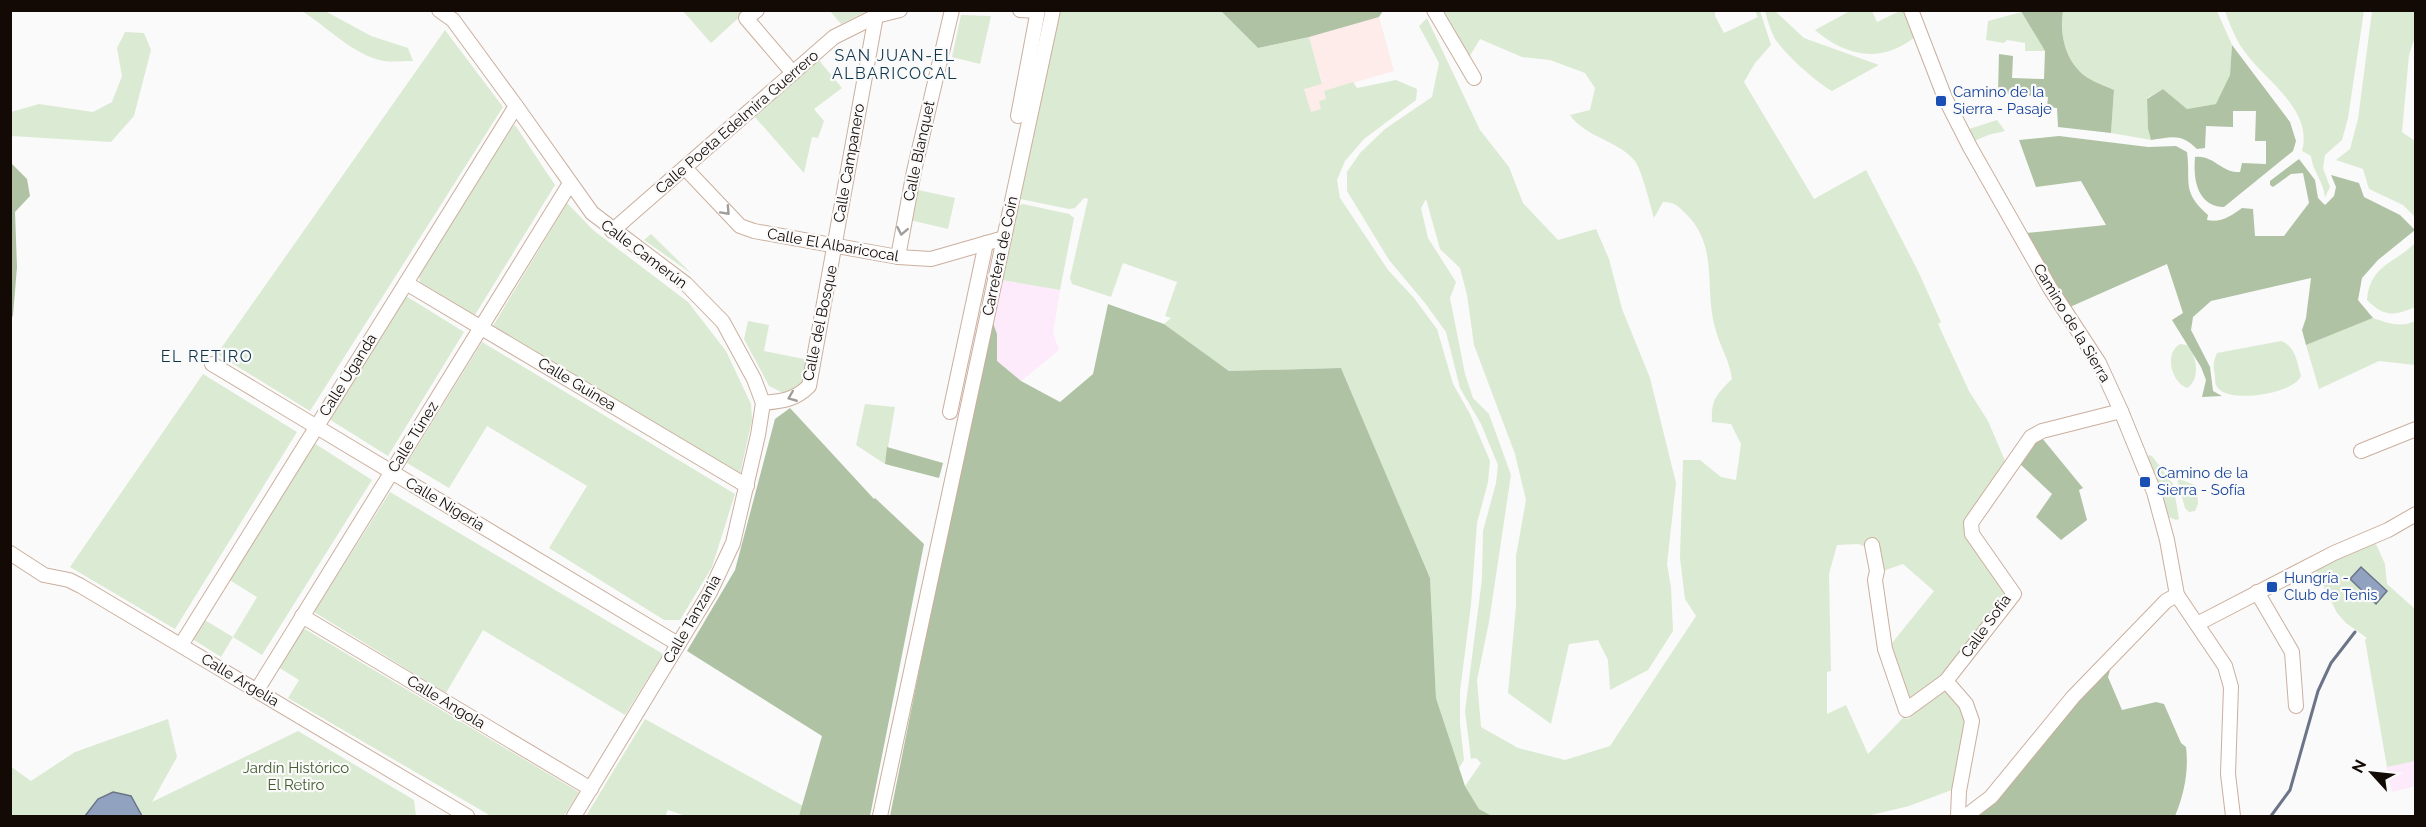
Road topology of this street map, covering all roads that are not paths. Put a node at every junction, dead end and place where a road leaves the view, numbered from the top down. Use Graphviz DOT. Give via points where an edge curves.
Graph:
graph roads {
  1 [pos="439,10"];
  2 [pos="900,10"];
  3 [pos="952,10"];
  4 [pos="1020,10"];
  5 [pos="1053,10"];
  6 [pos="1434,10"];
  7 [pos="1911,10"];
  8 [pos="1038,11"];
  9 [pos="877,13"];
  10 [pos="751,14"];
  11 [pos="793,73"];
  12 [pos="1474,78"];
  13 [pos="516,106"];
  14 [pos="1018,116"];
  15 [pos="685,168"];
  16 [pos="569,184"];
  17 [pos="612,231"];
  18 [pos="1004,238"];
  19 [pos="986,243"];
  20 [pos="836,246"];
  21 [pos="898,257"];
  22 [pos="406,283"];
  23 [pos="481,327"];
  24 [pos="212,364"];
  25 [pos="763,403"];
  26 [pos="2121,411"];
  27 [pos="950,412"];
  28 [pos="316,427"];
  29 [pos="2415,429"];
  30 [pos="2361,450"];
  31 [pos="392,472"];
  32 [pos="747,486"];
  33 [pos="2415,514"];
  34 [pos="1872,545"];
  35 [pos="10,553"];
  36 [pos="2257,592"];
  37 [pos="2177,595"];
  38 [pos="302,616"];
  39 [pos="2197,624"];
  40 [pos="678,644"];
  41 [pos="181,645"];
  42 [pos="1946,681"];
  43 [pos="257,690"];
  44 [pos="2296,706"];
  45 [pos="591,789"];
  46 [pos="467,816"];
  47 [pos="574,816"];
  48 [pos="880,816"];
  49 [pos="1958,816"];
  50 [pos="1966,816"];
  51 [pos="2233,816"];
  1 -- 13 [label="street, Calle Camerún" via="453,21"];
  2 -- 9 [label="street, Calle Poeta Edelmira Guerrero"];
  3 -- 21 [label="street, Calle Blanquet, one-way"];
  4 -- 8 [label="street"];
  5 -- 18 [label="street, Carretera de Coín"];
  6 -- 12 [label="street"];
  7 -- 26 [label="street, Camino de la Sierra" via="1945,98 1970,147 2050,288 2099,363"];
  8 -- 14 [label="street"];
  9 -- 11 [label="street, Calle Poeta Edelmira Guerrero" via="834,36"];
  9 -- 20 [label="street, Calle Campanero"];
  10 -- 11 [label="street"];
  11 -- 15 [label="street, Calle Poeta Edelmira Guerrero"];
  13 -- 16 [label="street, Calle Camerún"];
  13 -- 22 [label="street, Calle Uganda"];
  15 -- 17 [label="street, Calle Poeta Edelmira Guerrero"];
  15 -- 20 [label="street, Calle El Albaricocal, one-way" via="740,226"];
  16 -- 17 [label="street, Calle Camerún"];
  16 -- 23 [label="street, Calle Túnez"];
  17 -- 25 [label="street, Calle Camerún" via="686,284 723,322"];
  18 -- 19 [label="street, Calle El Albaricocal"];
  18 -- 48 [label="street, Carretera de Coín"];
  19 -- 21 [label="street, Calle El Albaricocal" via="931,260"];
  19 -- 27 [label="street"];
  20 -- 21 [label="street, Calle El Albaricocal"];
  20 -- 25 [label="street, Calle del Bosque, one-way" via="809,386 788,400"];
  22 -- 23 [label="street, Calle Guinea"];
  22 -- 28 [label="street, Calle Uganda"];
  23 -- 31 [label="street, Calle Túnez"];
  23 -- 32 [label="street, Calle Guinea"];
  24 -- 28 [label="street, Calle Nigeria"];
  25 -- 32 [label="street, Calle Tanzania"];
  26 -- 37 [label="street, Camino de la Sierra" via="2154,492"];
  26 -- 42 [label="street, Calle Sofía" via="2031,436 1971,523 1972,534 2013,594"];
  28 -- 31 [label="street, Calle Nigeria"];
  28 -- 41 [label="street, Calle Uganda"];
  29 -- 30 [label="street"];
  31 -- 38 [label="street, Calle Túnez"];
  31 -- 40 [label="street, Calle Nigeria"];
  32 -- 40 [label="street, Calle Tanzania" via="733,543 710,592"];
  33 -- 36 [label="street" via="2388,531"];
  34 -- 42 [label="street, Calle Sofía" via="1885,649 1906,710"];
  35 -- 41 [label="street, Calle Argelia" via="44,575 81,586"];
  36 -- 39 [label="street"];
  36 -- 44 [label="street" via="2292,652"];
  37 -- 39 [label="street, Camino de la Sierra"];
  37 -- 50 [label="street" via="2166,601 2111,657 1991,796"];
  38 -- 43 [label="street, Calle Túnez"];
  38 -- 45 [label="street, Calle Angola"];
  39 -- 51 [label="street, Camino de la Sierra" via="2225,666 2231,687 2228,774"];
  40 -- 45 [label="street, Calle Tanzania"];
  41 -- 43 [label="street, Calle Argelia"];
  42 -- 49 [label="street" via="1966,704 1972,721"];
  43 -- 46 [label="street, Calle Argelia"];
  45 -- 47 [label="street, Calle Tanzania"];
}
